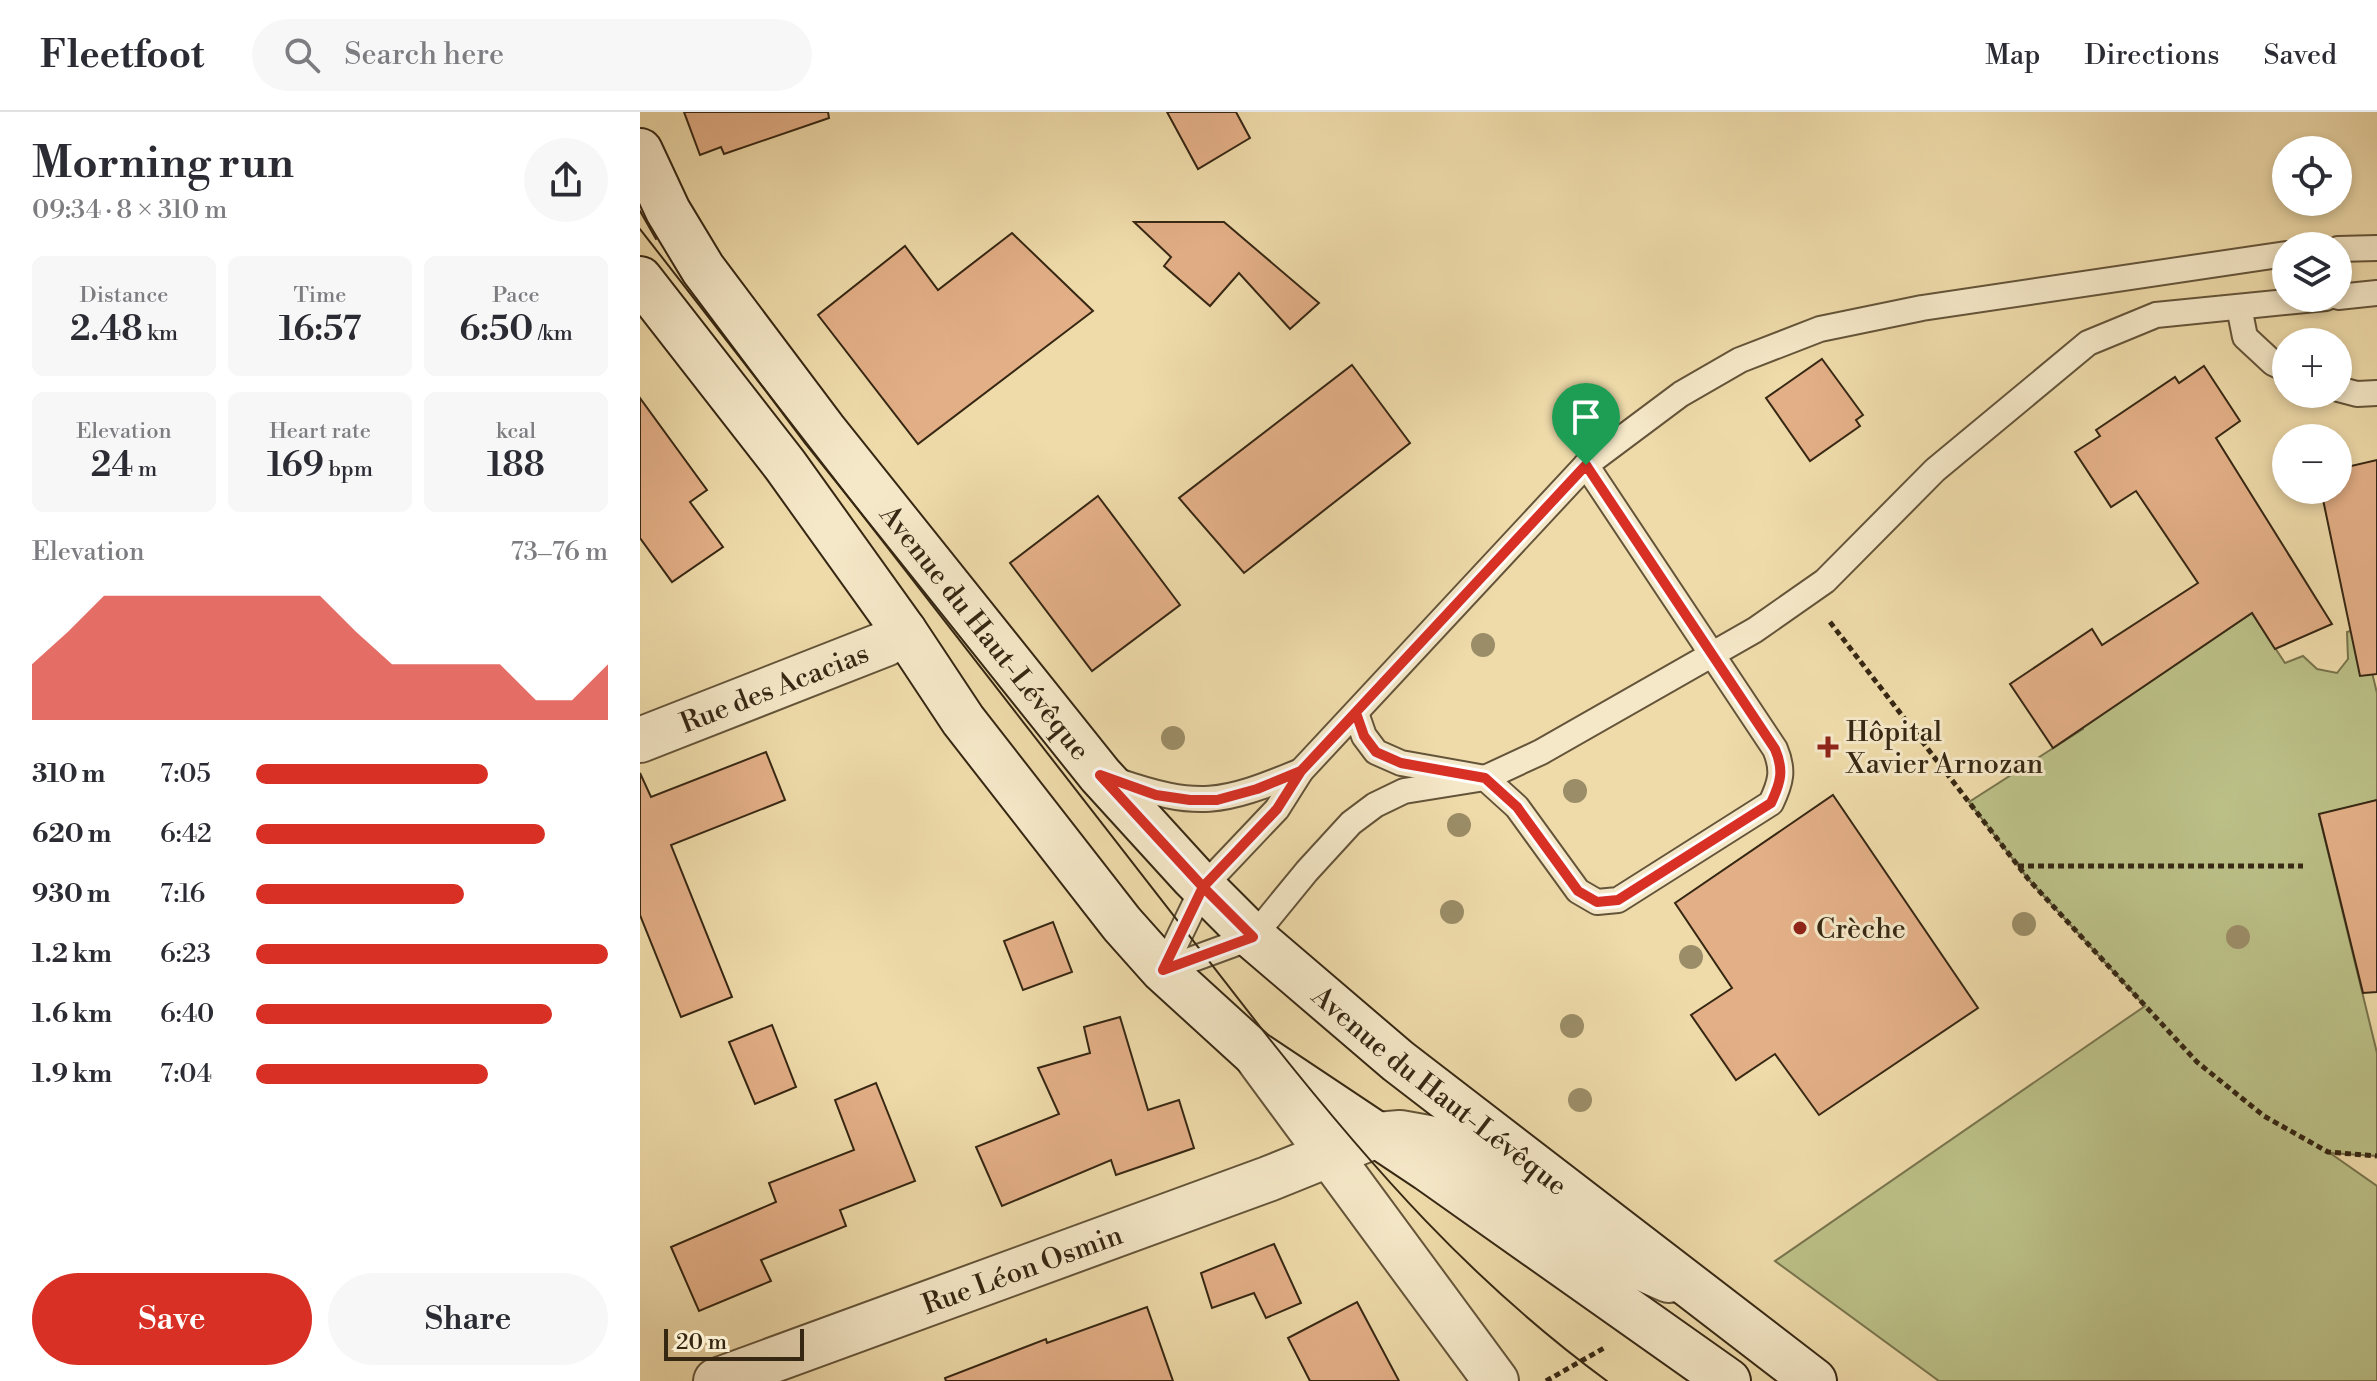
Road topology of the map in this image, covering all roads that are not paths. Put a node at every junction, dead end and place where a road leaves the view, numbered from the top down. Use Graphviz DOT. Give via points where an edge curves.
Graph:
graph roads {
  1 [pos="640,151"];
  2 [pos="2377,248"];
  3 [pos="2352,249"];
  4 [pos="2272,256"];
  5 [pos="640,279"];
  6 [pos="2377,293"];
  7 [pos="2352,296"];
  8 [pos="2272,304"];
  9 [pos="2239,307"];
  10 [pos="2272,362"];
  11 [pos="2352,393"];
  12 [pos="2377,393"];
  13 [pos="1586,465"];
  14 [pos="904,631"];
  15 [pos="1711,656"];
  16 [pos="1356,713"];
  17 [pos="640,740"];
  18 [pos="1301,771"];
  19 [pos="1100,775"];
  20 [pos="1485,778"];
  21 [pos="1203,887"];
  22 [pos="1253,937"];
  23 [pos="1163,970"];
  24 [pos="1254,1053"];
  25 [pos="1377,1135"];
  26 [pos="1328,1154"];
  27 [pos="1699,1293"];
  28 [pos="716,1381"];
  29 [pos="1496,1381"];
  30 [pos="1728,1381"];
  31 [pos="1814,1381"];
  1 -- 19 [label="main road, Avenue du Haut-Lévêque" via="703,269 824,430"];
  2 -- 3 [label="lane"];
  4 -- 13 [label="lane" via="1922,308 1820,329 1740,360 1681,394"];
  5 -- 14 [label="main road, Avenue du Haut-Lévêque" via="785,465"];
  6 -- 7 [label="lane"];
  8 -- 9 [label="lane"];
  9 -- 10 [label="lane" via="2245,337"];
  9 -- 15 [label="lane" via="2156,315 2088,343 1935,470 1825,581"];
  11 -- 12 [label="lane"];
  13 -- 15 [label="lane"];
  13 -- 16 [label="lane"];
  14 -- 17 [label="main road, Rue des Acacias" via="885,644"];
  14 -- 23 [label="main road, Avenue du Haut-Lévêque" via="963,720"];
  15 -- 20 [label="lane"];
  15 -- 20 [label="lane" via="1775,749 1781,782 1771,803 1618,900 1597,902 1578,891 1517,807"];
  16 -- 18 [label="lane"];
  16 -- 20 [label="lane" via="1376,752 1401,763"];
  18 -- 19 [label="lane" via="1217,800 1156,795"];
  18 -- 21 [label="lane" via="1277,809"];
  19 -- 21 [label="main road, Avenue du Haut-Lévêque"];
  20 -- 22 [label="lane" via="1404,791 1375,805 1351,823"];
  21 -- 22 [label="main road, Avenue du Haut-Lévêque"];
  21 -- 23 [label="lane"];
  22 -- 23 [label="lane"];
  22 -- 27 [label="main road, Avenue du Haut-Lévêque" via="1398,1061"];
  23 -- 24 [label="main road, Avenue du Haut-Lévêque"];
  24 -- 25 [label="main road, Avenue du Haut-Lévêque"];
  24 -- 26 [label="main road, Avenue du Haut-Lévêque"];
  25 -- 26 [label="main road, Rue Léon Osmin"];
  25 -- 27 [label="main road" via="1428,1138 1601,1250"];
  25 -- 30 [label="main road, Avenue du Haut-Lévêque"];
  26 -- 28 [label="main road, Rue Léon Osmin"];
  26 -- 29 [label="main road, Avenue du Haut-Lévêque"];
  27 -- 31 [label="main road, Avenue du Haut-Lévêque"];
}
